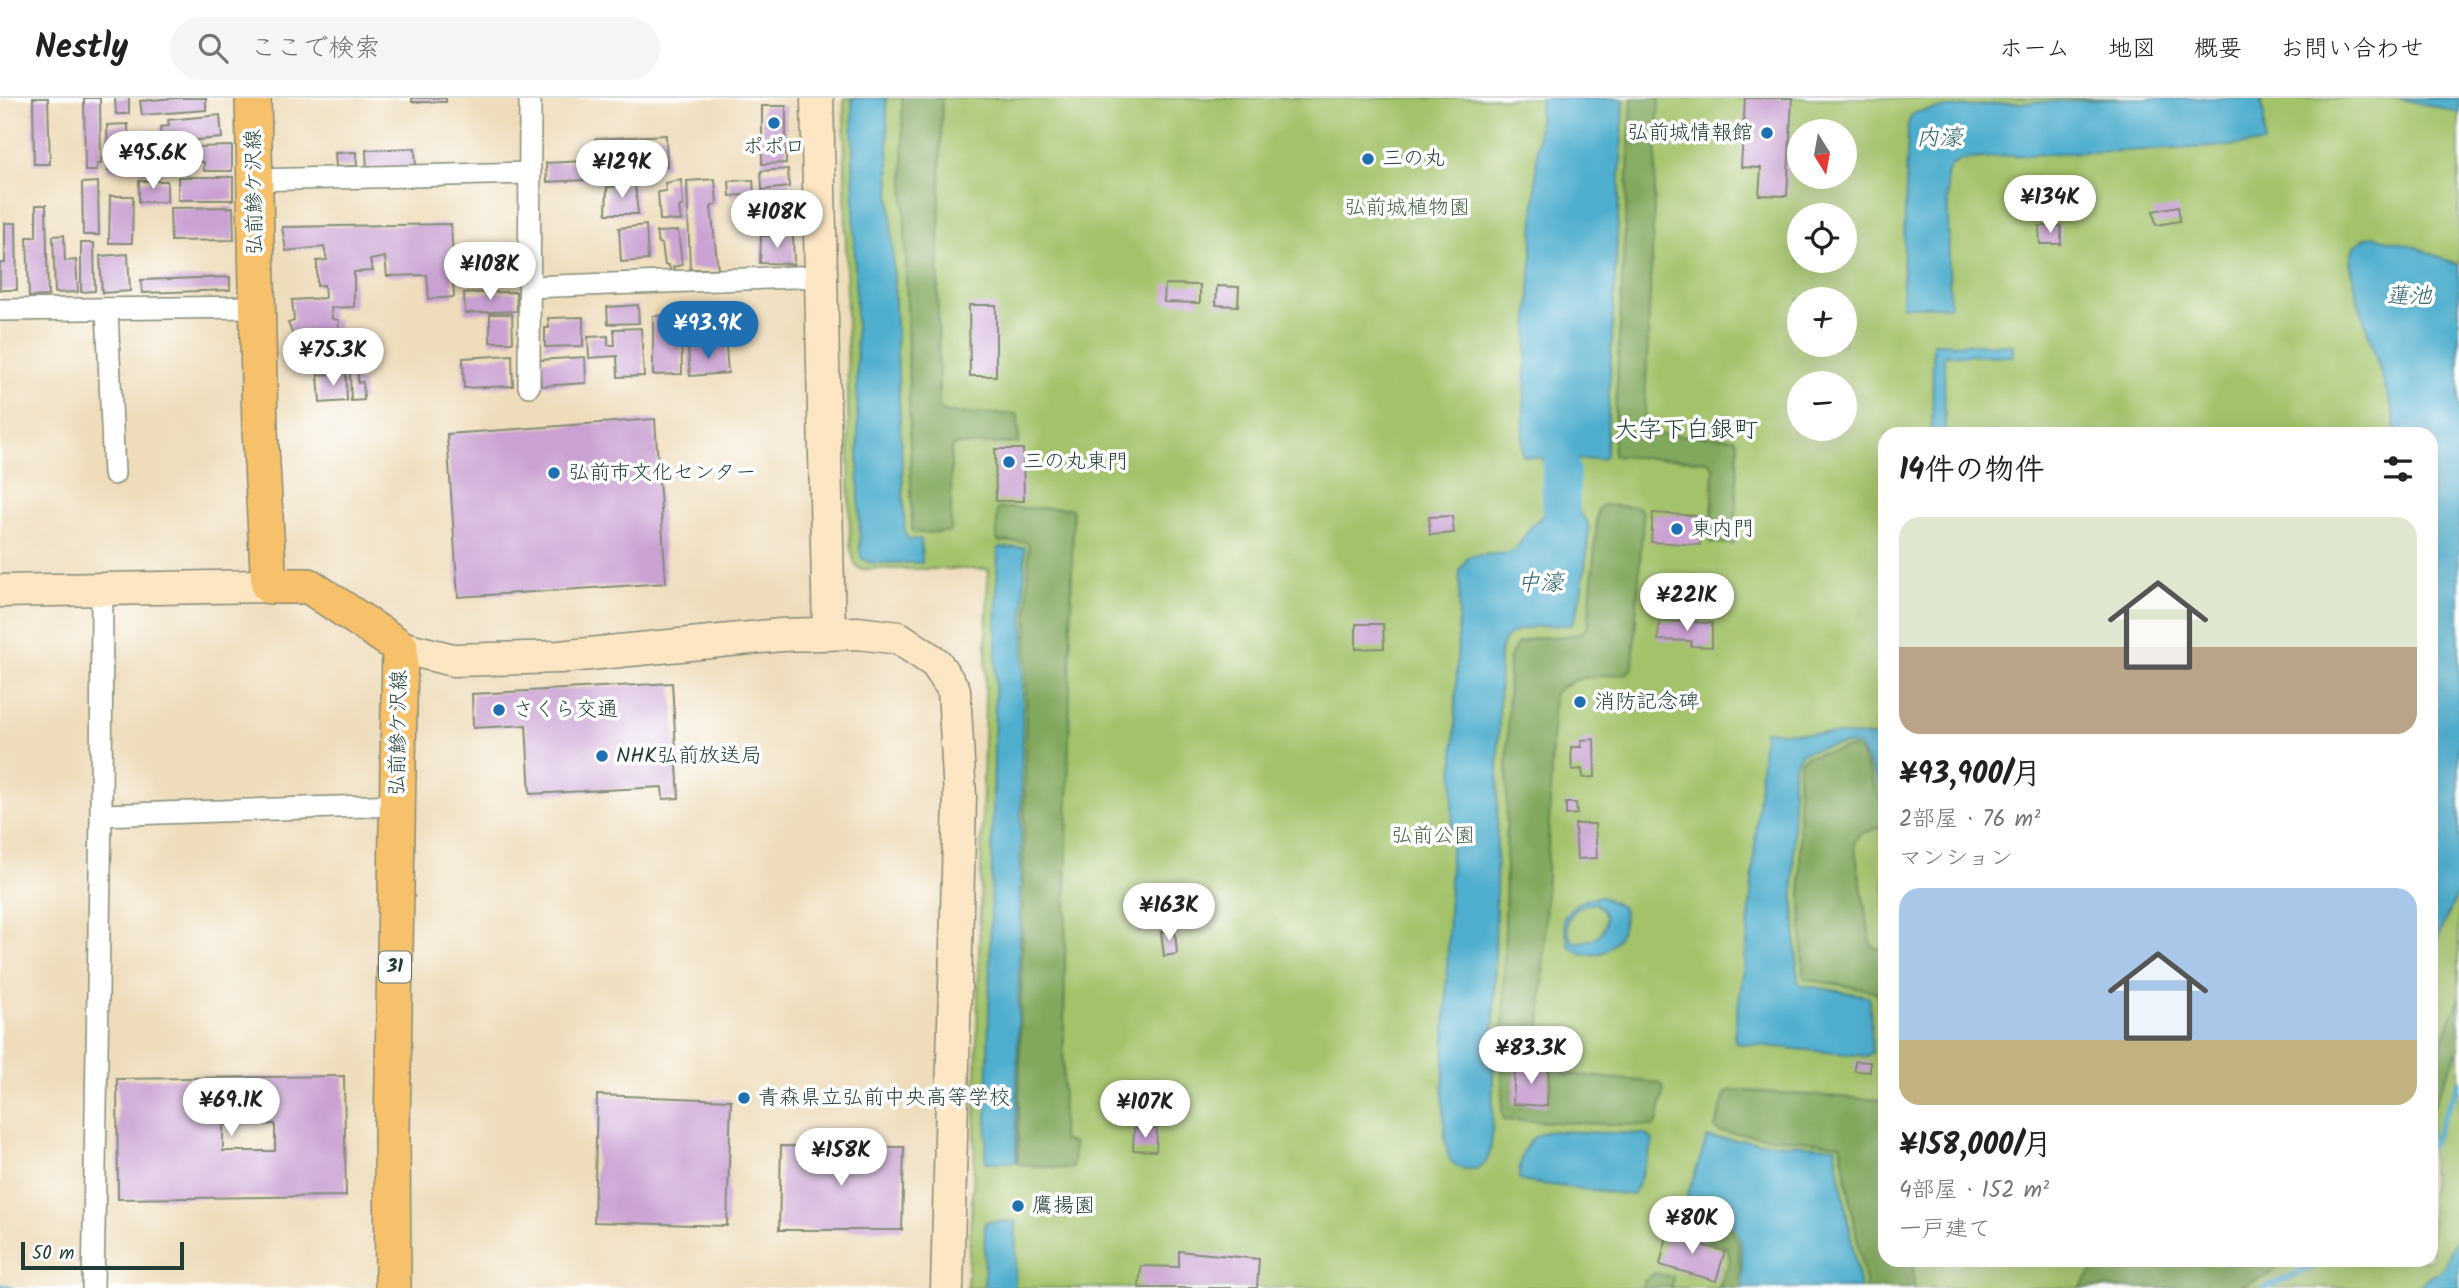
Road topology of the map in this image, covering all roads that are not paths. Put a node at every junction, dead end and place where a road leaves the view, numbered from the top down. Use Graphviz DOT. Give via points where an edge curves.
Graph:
graph roads {
  1 [pos="253,98"];
  2 [pos="530,98"];
  3 [pos="817,98"];
  4 [pos="530,173"];
  5 [pos="254,180"];
  6 [pos="822,276"];
  7 [pos="530,287"];
  8 [pos="257,307"];
  9 [pos="107,309"];
  10 [pos="0,310"];
  11 [pos="529,386"];
  12 [pos="114,474"];
  13 [pos="269,586"];
  14 [pos="102,589"];
  15 [pos="0,591"];
  16 [pos="830,632"];
  17 [pos="400,647"];
  18 [pos="398,805"];
  19 [pos="101,815"];
  20 [pos="93,1288"];
  21 [pos="393,1288"];
  22 [pos="947,1288"];
  1 -- 5 [label="main road, 弘前鰺ケ沢線"];
  2 -- 4 [label="street"];
  3 -- 6 [label="street"];
  4 -- 5 [label="street"];
  4 -- 7 [label="street"];
  5 -- 8 [label="main road, 弘前鰺ケ沢線"];
  6 -- 7 [label="street"];
  6 -- 16 [label="street"];
  7 -- 11 [label="street"];
  8 -- 9 [label="street"];
  8 -- 13 [label="main road, 弘前鰺ケ沢線"];
  9 -- 10 [label="street"];
  9 -- 12 [label="street"];
  13 -- 14 [label="street"];
  13 -- 17 [label="main road, 弘前鰺ケ沢線" via="309,586"];
  14 -- 15 [label="street"];
  14 -- 19 [label="street"];
  16 -- 17 [label="street" via="559,657 453,660"];
  16 -- 22 [label="street" via="899,638 936,663 954,690 960,797"];
  17 -- 18 [label="main road, 弘前鰺ケ沢線 / 31"];
  18 -- 19 [label="street"];
  18 -- 21 [label="main road, 弘前鰺ケ沢線 / 31"];
  19 -- 20 [label="street"];
}
